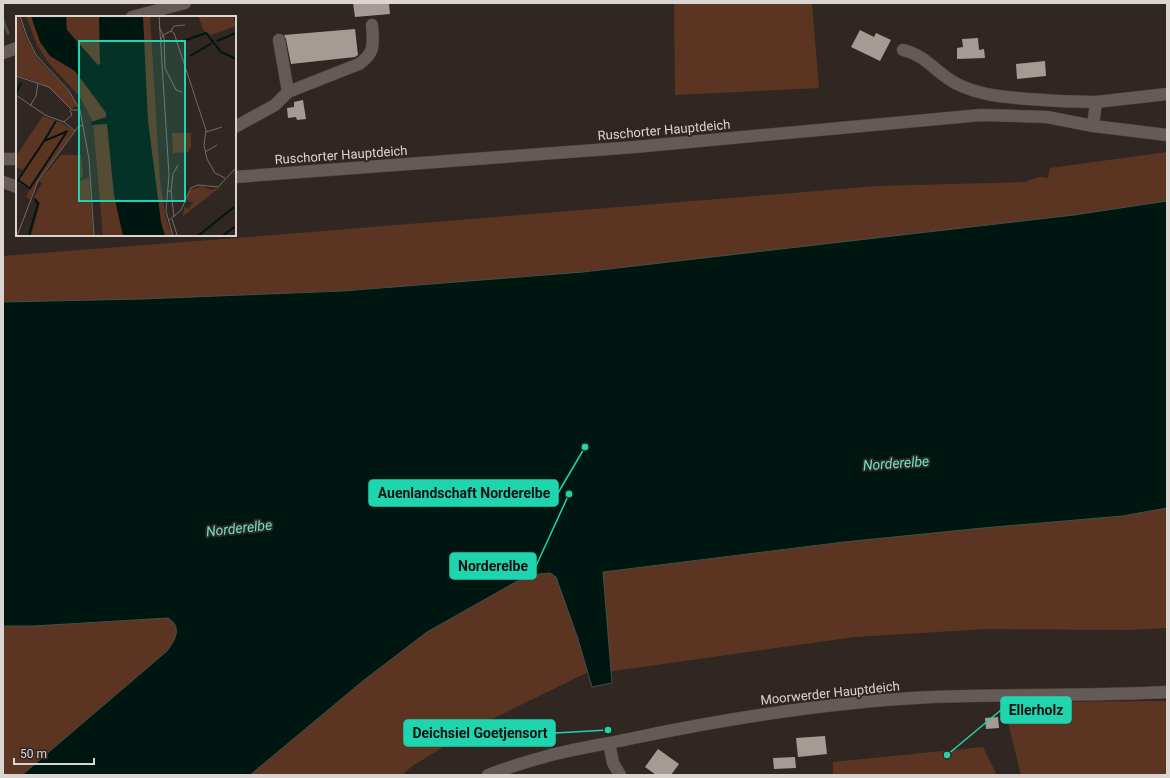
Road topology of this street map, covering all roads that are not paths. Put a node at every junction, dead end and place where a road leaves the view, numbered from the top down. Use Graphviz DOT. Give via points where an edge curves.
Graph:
graph roads {
  1 [pos="185,3"];
  2 [pos="136,16"];
  3 [pos="372,25"];
  4 [pos="279,40"];
  5 [pos="16,48"];
  6 [pos="903,50"];
  7 [pos="3,54"];
  8 [pos="288,92"];
  9 [pos="1167,94"];
  10 [pos="1096,102"];
  11 [pos="236,126"];
  12 [pos="1094,126"];
  13 [pos="1167,135"];
  14 [pos="3,159"];
  15 [pos="16,159"];
  16 [pos="236,177"];
  17 [pos="3,182"];
  18 [pos="16,187"];
  19 [pos="3,191"];
  20 [pos="16,191"];
  21 [pos="1167,692"];
  22 [pos="609,743"];
  23 [pos="503,772"];
  24 [pos="488,775"];
  25 [pos="620,775"];
  1 -- 2 [label="street"];
  3 -- 8 [label="street" via="373,46 369,57 359,64"];
  4 -- 8 [label="street"];
  5 -- 7 [label="street"];
  6 -- 10 [label="street" via="917,54 946,78 971,90 1050,101"];
  8 -- 11 [label="street" via="275,105"];
  9 -- 10 [label="street"];
  10 -- 12 [label="street"];
  12 -- 13 [label="street, Ruschorter Hauptdeich"];
  12 -- 16 [label="street, Ruschorter Hauptdeich" via="1047,117 981,115 635,147"];
  14 -- 15 [label="street"];
  17 -- 18 [label="street"];
  19 -- 20 [label="street"];
  21 -- 22 [label="street, Moorwerder Hauptdeich" via="1000,695 863,702 737,718"];
  22 -- 23 [label="street, Moorwerder Hauptdeich" via="545,756"];
  22 -- 25 [label="street" via="613,763"];
  23 -- 24 [label="street, Moorwerder Hauptdeich"];
}
